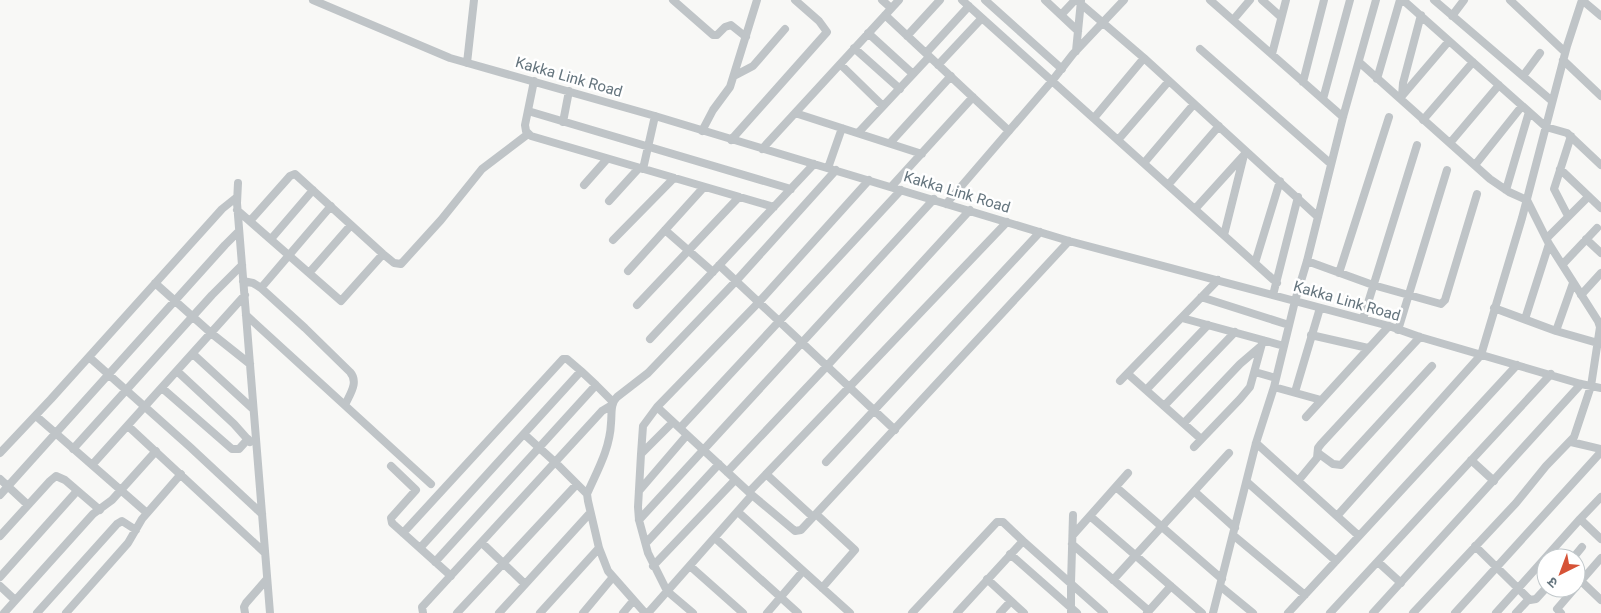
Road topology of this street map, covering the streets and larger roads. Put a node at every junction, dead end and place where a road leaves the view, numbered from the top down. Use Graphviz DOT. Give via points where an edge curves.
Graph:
graph roads {
  1 [pos="313,0"];
  2 [pos="474,0"];
  3 [pos="673,0"];
  4 [pos="757,0"];
  5 [pos="795,0"];
  6 [pos="882,0"];
  7 [pos="899,0"];
  8 [pos="940,0"];
  9 [pos="962,0"];
  10 [pos="985,0"];
  11 [pos="1045,0"];
  12 [pos="1124,0"];
  13 [pos="1210,0"];
  14 [pos="1250,0"];
  15 [pos="1262,0"];
  16 [pos="1286,0"];
  17 [pos="1324,0"];
  18 [pos="1350,0"];
  19 [pos="1376,0"];
  20 [pos="1402,0"];
  21 [pos="1434,0"];
  22 [pos="1464,0"];
  23 [pos="1510,0"];
  24 [pos="1582,0"];
  25 [pos="1079,1"];
  26 [pos="969,6"];
  27 [pos="891,8"];
  28 [pos="885,15"];
  29 [pos="1061,15"];
  30 [pos="1420,15"];
  31 [pos="1452,16"];
  32 [pos="1601,16"];
  33 [pos="1281,17"];
  34 [pos="982,18"];
  35 [pos="1232,20"];
  36 [pos="1103,22"];
  37 [pos="785,29"];
  38 [pos="1078,31"];
  39 [pos="868,33"];
  40 [pos="907,36"];
  41 [pos="746,37"];
  42 [pos="1449,41"];
  43 [pos="854,48"];
  44 [pos="1200,49"];
  45 [pos="1076,51"];
  46 [pos="1540,53"];
  47 [pos="1272,54"];
  48 [pos="928,55"];
  49 [pos="1564,56"];
  50 [pos="1144,58"];
  51 [pos="1358,62"];
  52 [pos="1473,62"];
  53 [pos="467,63"];
  54 [pos="840,64"];
  55 [pos="938,65"];
  56 [pos="1062,69"];
  57 [pos="913,74"];
  58 [pos="734,76"];
  59 [pos="951,76"];
  60 [pos="1523,76"];
  61 [pos="1378,79"];
  62 [pos="534,81"];
  63 [pos="1052,81"];
  64 [pos="1169,81"];
  65 [pos="1303,82"];
  66 [pos="1499,85"];
  67 [pos="900,89"];
  68 [pos="569,91"];
  69 [pos="1601,96"];
  70 [pos="973,98"];
  71 [pos="1401,98"];
  72 [pos="1323,99"];
  73 [pos="1552,101"];
  74 [pos="1194,104"];
  75 [pos="883,106"];
  76 [pos="1522,106"];
  77 [pos="528,111"];
  78 [pos="1529,112"];
  79 [pos="795,113"];
  80 [pos="655,116"];
  81 [pos="1343,117"];
  82 [pos="1389,117"];
  83 [pos="1094,118"];
  84 [pos="1422,120"];
  85 [pos="563,122"];
  86 [pos="1219,126"];
  87 [pos="1546,127"];
  88 [pos="842,128"];
  89 [pos="702,131"];
  90 [pos="1009,131"];
  91 [pos="858,133"];
  92 [pos="528,134"];
  93 [pos="1571,136"];
  94 [pos="731,140"];
  95 [pos="1118,140"];
  96 [pos="890,143"];
  97 [pos="1450,143"];
  98 [pos="1417,145"];
  99 [pos="648,146"];
  100 [pos="762,149"];
  101 [pos="1246,153"];
  102 [pos="922,154"];
  103 [pos="607,159"];
  104 [pos="1144,163"];
  105 [pos="814,164"];
  106 [pos="1331,164"];
  107 [pos="1601,164"];
  108 [pos="1475,165"];
  109 [pos="641,169"];
  110 [pos="832,169"];
  111 [pos="1560,169"];
  112 [pos="1447,170"];
  113 [pos="674,178"];
  114 [pos="869,180"];
  115 [pos="1280,181"];
  116 [pos="238,183"];
  117 [pos="584,184"];
  118 [pos="1168,185"];
  119 [pos="704,187"];
  120 [pos="891,187"];
  121 [pos="791,189"];
  122 [pos="313,190"];
  123 [pos="901,190"];
  124 [pos="1506,190"];
  125 [pos="1478,194"];
  126 [pos="237,197"];
  127 [pos="739,197"];
  128 [pos="1588,197"];
  129 [pos="1298,198"];
  130 [pos="934,199"];
  131 [pos="1527,200"];
  132 [pos="609,201"];
  133 [pos="946,204"];
  134 [pos="331,206"];
  135 [pos="774,207"];
  136 [pos="1601,208"];
  137 [pos="1194,209"];
  138 [pos="238,210"];
  139 [pos="970,210"];
  140 [pos="1568,216"];
  141 [pos="1318,217"];
  142 [pos="250,221"];
  143 [pos="1006,222"];
  144 [pos="351,225"];
  145 [pos="1597,228"];
  146 [pos="665,230"];
  147 [pos="239,232"];
  148 [pos="1040,232"];
  149 [pos="1224,235"];
  150 [pos="271,239"];
  151 [pos="1586,239"];
  152 [pos="613,240"];
  153 [pos="1069,241"];
  154 [pos="1548,241"];
  155 [pos="688,251"];
  156 [pos="1601,253"];
  157 [pos="383,254"];
  158 [pos="289,255"];
  159 [pos="1307,261"];
  160 [pos="1255,263"];
  161 [pos="1563,264"];
  162 [pos="242,265"];
  163 [pos="719,265"];
  164 [pos="628,271"];
  165 [pos="713,272"];
  166 [pos="309,273"];
  167 [pos="1339,273"];
  168 [pos="1601,273"];
  169 [pos="1218,280"];
  170 [pos="243,281"];
  171 [pos="736,281"];
  172 [pos="155,283"];
  173 [pos="1277,283"];
  174 [pos="1573,283"];
  175 [pos="1373,284"];
  176 [pos="261,288"];
  177 [pos="245,295"];
  178 [pos="1273,295"];
  179 [pos="1408,295"];
  180 [pos="1580,295"];
  181 [pos="1201,298"];
  182 [pos="174,301"];
  183 [pos="1294,301"];
  184 [pos="758,302"];
  185 [pos="637,305"];
  186 [pos="1320,308"];
  187 [pos="1494,308"];
  188 [pos="246,315"];
  189 [pos="192,317"];
  190 [pos="1182,318"];
  191 [pos="1363,319"];
  192 [pos="1525,319"];
  193 [pos="779,322"];
  194 [pos="1600,324"];
  195 [pos="1208,325"];
  196 [pos="1289,325"];
  197 [pos="1389,326"];
  198 [pos="1398,330"];
  199 [pos="1235,332"];
  200 [pos="1556,332"];
  201 [pos="211,333"];
  202 [pos="1311,335"];
  203 [pos="1420,337"];
  204 [pos="650,339"];
  205 [pos="802,343"];
  206 [pos="1262,343"];
  207 [pos="1599,343"];
  208 [pos="1284,346"];
  209 [pos="1368,348"];
  210 [pos="193,354"];
  211 [pos="1481,355"];
  212 [pos="89,357"];
  213 [pos="250,364"];
  214 [pos="1517,365"];
  215 [pos="827,366"];
  216 [pos="1432,366"];
  217 [pos="178,371"];
  218 [pos="580,371"];
  219 [pos="1254,372"];
  220 [pos="1128,374"];
  221 [pos="1551,374"];
  222 [pos="109,375"];
  223 [pos="1276,378"];
  224 [pos="1120,381"];
  225 [pos="1581,384"];
  226 [pos="596,385"];
  227 [pos="1591,386"];
  228 [pos="1274,387"];
  229 [pos="162,388"];
  230 [pos="850,388"];
  231 [pos="1601,388"];
  232 [pos="126,390"];
  233 [pos="1146,390"];
  234 [pos="1295,392"];
  235 [pos="1321,400"];
  236 [pos="613,404"];
  237 [pos="345,405"];
  238 [pos="1164,406"];
  239 [pos="145,407"];
  240 [pos="657,407"];
  241 [pos="253,409"];
  242 [pos="874,411"];
  243 [pos="36,416"];
  244 [pos="1306,417"];
  245 [pos="673,422"];
  246 [pos="1184,424"];
  247 [pos="128,426"];
  248 [pos="680,428"];
  249 [pos="895,430"];
  250 [pos="56,433"];
  251 [pos="524,434"];
  252 [pos="687,435"];
  253 [pos="248,439"];
  254 [pos="1201,439"];
  255 [pos="1571,442"];
  256 [pos="1256,443"];
  257 [pos="1194,447"];
  258 [pos="540,448"];
  259 [pos="73,449"];
  260 [pos="256,449"];
  261 [pos="703,449"];
  262 [pos="1601,450"];
  263 [pos="156,451"];
  264 [pos="0,453"];
  265 [pos="1229,453"];
  266 [pos="1318,453"];
  267 [pos="641,454"];
  268 [pos="1471,460"];
  269 [pos="826,462"];
  270 [pos="556,463"];
  271 [pos="719,464"];
  272 [pos="92,465"];
  273 [pos="391,466"];
  274 [pos="727,472"];
  275 [pos="1128,473"];
  276 [pos="181,474"];
  277 [pos="766,474"];
  278 [pos="0,479"];
  279 [pos="735,480"];
  280 [pos="1298,481"];
  281 [pos="1494,481"];
  282 [pos="1246,482"];
  283 [pos="432,484"];
  284 [pos="577,484"];
  285 [pos="8,486"];
  286 [pos="1116,487"];
  287 [pos="120,490"];
  288 [pos="77,491"];
  289 [pos="638,491"];
  290 [pos="1194,492"];
  291 [pos="587,494"];
  292 [pos="751,494"];
  293 [pos="0,495"];
  294 [pos="1601,497"];
  295 [pos="1594,504"];
  296 [pos="28,505"];
  297 [pos="100,510"];
  298 [pos="1601,510"];
  299 [pos="738,512"];
  300 [pos="147,513"];
  301 [pos="590,513"];
  302 [pos="262,514"];
  303 [pos="1073,515"];
  304 [pos="815,516"];
  305 [pos="1090,516"];
  306 [pos="1337,516"];
  307 [pos="639,520"];
  308 [pos="1580,520"];
  309 [pos="1162,526"];
  310 [pos="136,530"];
  311 [pos="1234,531"];
  312 [pos="403,534"];
  313 [pos="1073,535"];
  314 [pos="0,536"];
  315 [pos="1359,536"];
  316 [pos="715,538"];
  317 [pos="1601,539"];
  318 [pos="1023,541"];
  319 [pos="482,543"];
  320 [pos="646,543"];
  321 [pos="1072,544"];
  322 [pos="1476,546"];
  323 [pos="420,548"];
  324 [pos="599,548"];
  325 [pos="265,552"];
  326 [pos="1010,554"];
  327 [pos="1135,555"];
  328 [pos="1601,558"];
  329 [pos="1336,561"];
  330 [pos="435,562"];
  331 [pos="1378,562"];
  332 [pos="504,563"];
  333 [pos="653,566"];
  334 [pos="690,566"];
  335 [pos="1496,567"];
  336 [pos="804,571"];
  337 [pos="1586,575"];
  338 [pos="451,576"];
  339 [pos="0,577"];
  340 [pos="613,577"];
  341 [pos="267,579"];
  342 [pos="987,580"];
  343 [pos="1113,580"];
  344 [pos="1071,583"];
  345 [pos="1221,583"];
  346 [pos="1400,583"];
  347 [pos="525,584"];
  348 [pos="0,586"];
  349 [pos="1171,586"];
  350 [pos="822,588"];
  351 [pos="1519,589"];
  352 [pos="667,591"];
  353 [pos="1586,591"];
  354 [pos="1305,595"];
  355 [pos="781,597"];
  356 [pos="1537,598"];
  357 [pos="1567,598"];
  358 [pos="1529,599"];
  359 [pos="16,600"];
  360 [pos="1601,600"];
  361 [pos="633,601"];
  362 [pos="1011,601"];
  363 [pos="545,611"];
  364 [pos="1073,611"];
  365 [pos="1148,612"];
  366 [pos="1557,612"];
  367 [pos="4,613"];
  368 [pos="37,613"];
  369 [pos="66,613"];
  370 [pos="245,613"];
  371 [pos="270,613"];
  372 [pos="423,613"];
  373 [pos="457,613"];
  374 [pos="499,613"];
  375 [pos="583,613"];
  376 [pos="623,613"];
  377 [pos="646,613"];
  378 [pos="692,613"];
  379 [pos="743,613"];
  380 [pos="766,613"];
  381 [pos="798,613"];
  382 [pos="850,613"];
  383 [pos="912,613"];
  384 [pos="956,613"];
  385 [pos="1000,613"];
  386 [pos="1024,613"];
  387 [pos="1104,613"];
  388 [pos="1202,613"];
  389 [pos="1214,613"];
  390 [pos="1253,613"];
  391 [pos="1288,613"];
  392 [pos="1330,613"];
  393 [pos="1372,613"];
  394 [pos="1413,613"];
  395 [pos="1455,613"];
  396 [pos="1496,613"];
  397 [pos="1516,613"];
  1 -- 53 [label="street, Kakka Link Road"];
  2 -- 53 [label="street"];
  3 -- 41 [label="street" via="713,35 731,25"];
  4 -- 41 [label="street"];
  5 -- 94 [label="street" via="819,21 826,32"];
  6 -- 27 [label="street"];
  7 -- 27 [label="street"];
  8 -- 40 [label="street"];
  9 -- 26 [label="street"];
  10 -- 56 [label="street"];
  11 -- 29 [label="street"];
  12 -- 36 [label="street"];
  13 -- 35 [label="street"];
  14 -- 35 [label="street"];
  15 -- 33 [label="street"];
  16 -- 33 [label="street"];
  17 -- 65 [label="street"];
  18 -- 72 [label="street"];
  19 -- 51 [label="street"];
  20 -- 30 [label="street"];
  20 -- 61 [label="street"];
  21 -- 31 [label="street"];
  22 -- 31 [label="street"];
  23 -- 49 [label="street"];
  24 -- 32 [label="street"];
  24 -- 49 [label="street"];
  25 -- 29 [label="street"];
  25 -- 36 [label="street"];
  25 -- 38 [label="street"];
  26 -- 34 [label="street"];
  26 -- 48 [label="street"];
  27 -- 28 [label="street"];
  28 -- 39 [label="street"];
  28 -- 40 [label="street"];
  29 -- 38 [label="street"];
  30 -- 42 [label="street"];
  30 -- 71 [label="street"];
  31 -- 60 [label="street"];
  33 -- 47 [label="street"];
  34 -- 55 [label="street"];
  34 -- 63 [label="street"];
  35 -- 47 [label="street"];
  36 -- 45 [label="street"];
  36 -- 50 [label="street"];
  37 -- 58 [label="street" via="753,66"];
  38 -- 45 [label="street"];
  39 -- 43 [label="street"];
  39 -- 57 [label="street"];
  40 -- 48 [label="street"];
  41 -- 58 [label="street"];
  42 -- 52 [label="street"];
  42 -- 71 [label="street"];
  43 -- 54 [label="street"];
  43 -- 67 [label="street"];
  44 -- 106 [label="street"];
  45 -- 56 [label="street"];
  46 -- 60 [label="street"];
  47 -- 65 [label="street"];
  48 -- 55 [label="street"];
  48 -- 57 [label="street"];
  49 -- 69 [label="street"];
  49 -- 73 [label="street"];
  50 -- 64 [label="street"];
  50 -- 83 [label="street"];
  51 -- 61 [label="street"];
  51 -- 81 [label="street"];
  52 -- 66 [label="street"];
  52 -- 84 [label="street"];
  53 -- 62 [label="street, Kakka Link Road"];
  54 -- 75 [label="street"];
  54 -- 79 [label="street"];
  55 -- 59 [label="street"];
  56 -- 63 [label="street"];
  57 -- 67 [label="street"];
  58 -- 89 [label="street"];
  59 -- 70 [label="street"];
  59 -- 96 [label="street"];
  60 -- 73 [label="street"];
  61 -- 71 [label="street"];
  62 -- 68 [label="street, Kakka Link Road"];
  62 -- 77 [label="street"];
  63 -- 83 [label="street"];
  63 -- 90 [label="street"];
  64 -- 74 [label="street"];
  64 -- 95 [label="street"];
  65 -- 72 [label="street"];
  66 -- 76 [label="street"];
  66 -- 97 [label="street"];
  67 -- 75 [label="street"];
  68 -- 80 [label="street, Kakka Link Road"];
  68 -- 85 [label="street"];
  70 -- 90 [label="street"];
  70 -- 102 [label="street"];
  71 -- 84 [label="street"];
  72 -- 81 [label="street"];
  73 -- 87 [label="street"];
  74 -- 86 [label="street"];
  74 -- 104 [label="street"];
  75 -- 91 [label="street"];
  76 -- 78 [label="street"];
  76 -- 108 [label="street"];
  77 -- 85 [label="street"];
  77 -- 92 [label="street" via="524,125"];
  78 -- 87 [label="street"];
  78 -- 124 [label="street"];
  79 -- 88 [label="street"];
  79 -- 100 [label="street"];
  80 -- 89 [label="street, Kakka Link Road"];
  80 -- 99 [label="street"];
  81 -- 106 [label="street"];
  82 -- 167 [label="street"];
  83 -- 95 [label="street"];
  84 -- 97 [label="street"];
  85 -- 99 [label="street"];
  86 -- 101 [label="street"];
  86 -- 118 [label="street"];
  87 -- 93 [label="street"];
  87 -- 131 [label="street"];
  88 -- 91 [label="street"];
  88 -- 110 [label="street"];
  89 -- 94 [label="street, Kakka Link Road"];
  90 -- 133 [label="street"];
  91 -- 96 [label="street"];
  92 -- 103 [label="street"];
  92 -- 157 [label="street" via="482,169 405,261 398,264"];
  93 -- 107 [label="street"];
  93 -- 111 [label="street"];
  94 -- 100 [label="street, Kakka Link Road"];
  95 -- 104 [label="street"];
  96 -- 102 [label="street"];
  97 -- 108 [label="street"];
  98 -- 175 [label="street"];
  99 -- 109 [label="street"];
  99 -- 121 [label="street"];
  100 -- 105 [label="street, Kakka Link Road"];
  101 -- 115 [label="street"];
  101 -- 137 [label="street"];
  101 -- 149 [label="street"];
  102 -- 120 [label="street"];
  103 -- 109 [label="street"];
  103 -- 117 [label="street"];
  104 -- 118 [label="street"];
  105 -- 110 [label="street, Kakka Link Road"];
  105 -- 121 [label="street"];
  106 -- 141 [label="street"];
  108 -- 124 [label="street"];
  109 -- 113 [label="street"];
  109 -- 132 [label="street"];
  110 -- 114 [label="street, Kakka Link Road"];
  110 -- 171 [label="street"];
  111 -- 128 [label="street"];
  111 -- 140 [label="street" via="1554,189"];
  112 -- 179 [label="street"];
  113 -- 119 [label="street"];
  113 -- 152 [label="street"];
  114 -- 120 [label="street, Kakka Link Road"];
  114 -- 184 [label="street"];
  115 -- 129 [label="street"];
  115 -- 160 [label="street"];
  116 -- 126 [label="street"];
  118 -- 137 [label="street"];
  119 -- 127 [label="street"];
  119 -- 146 [label="street"];
  120 -- 123 [label="street, Kakka Link Road"];
  121 -- 135 [label="street"];
  122 -- 134 [label="street"];
  122 -- 142 [label="street" via="292,174"];
  122 -- 150 [label="street"];
  123 -- 130 [label="street, Kakka Link Road"];
  123 -- 193 [label="street"];
  124 -- 131 [label="street"];
  125 -- 179 [label="street" via="1444,302 1439,304"];
  126 -- 138 [label="street"];
  126 -- 172 [label="street" via="222,209"];
  127 -- 135 [label="street"];
  127 -- 155 [label="street"];
  128 -- 136 [label="street"];
  128 -- 140 [label="street"];
  129 -- 141 [label="street"];
  129 -- 173 [label="street"];
  130 -- 133 [label="street, Kakka Link Road"];
  130 -- 205 [label="street"];
  131 -- 154 [label="street"];
  131 -- 187 [label="street"];
  133 -- 139 [label="street, Kakka Link Road"];
  134 -- 144 [label="street"];
  134 -- 158 [label="street"];
  135 -- 163 [label="street"];
  137 -- 149 [label="street"];
  138 -- 142 [label="street"];
  138 -- 147 [label="street"];
  139 -- 143 [label="street, Kakka Link Road"];
  139 -- 215 [label="street"];
  140 -- 154 [label="street"];
  141 -- 159 [label="street"];
  142 -- 150 [label="street"];
  143 -- 148 [label="street, Kakka Link Road"];
  143 -- 230 [label="street"];
  144 -- 157 [label="street"];
  144 -- 166 [label="street"];
  145 -- 151 [label="street"];
  146 -- 155 [label="street"];
  146 -- 164 [label="street"];
  147 -- 162 [label="street"];
  147 -- 182 [label="street"];
  148 -- 153 [label="street, Kakka Link Road"];
  148 -- 242 [label="street"];
  149 -- 160 [label="street"];
  150 -- 158 [label="street"];
  151 -- 156 [label="street"];
  151 -- 161 [label="street"];
  153 -- 169 [label="street, Kakka Link Road"];
  153 -- 249 [label="street"];
  154 -- 161 [label="street"];
  154 -- 192 [label="street"];
  155 -- 165 [label="street"];
  155 -- 185 [label="street"];
  157 -- 166 [label="street" via="341,301"];
  158 -- 166 [label="street"];
  158 -- 176 [label="street"];
  159 -- 167 [label="street"];
  159 -- 183 [label="street"];
  160 -- 173 [label="street"];
  161 -- 174 [label="street"];
  162 -- 170 [label="street"];
  162 -- 189 [label="street"];
  163 -- 165 [label="street"];
  163 -- 171 [label="street"];
  165 -- 204 [label="street"];
  167 -- 175 [label="street"];
  168 -- 180 [label="street"];
  169 -- 178 [label="street, Kakka Link Road"];
  169 -- 181 [label="street"];
  170 -- 176 [label="street"];
  170 -- 177 [label="street"];
  171 -- 184 [label="street"];
  171 -- 236 [label="street"];
  172 -- 182 [label="street"];
  172 -- 212 [label="street"];
  173 -- 178 [label="street"];
  174 -- 180 [label="street"];
  174 -- 200 [label="street"];
  175 -- 179 [label="street"];
  175 -- 191 [label="street"];
  176 -- 237 [label="street" via="354,376"];
  177 -- 188 [label="street"];
  177 -- 201 [label="street"];
  178 -- 183 [label="street, Kakka Link Road"];
  179 -- 198 [label="street"];
  180 -- 194 [label="street"];
  181 -- 190 [label="street"];
  181 -- 196 [label="street"];
  182 -- 189 [label="street"];
  182 -- 222 [label="street"];
  183 -- 186 [label="street, Kakka Link Road"];
  183 -- 196 [label="street"];
  184 -- 193 [label="street"];
  184 -- 240 [label="street"];
  186 -- 191 [label="street, Kakka Link Road"];
  186 -- 202 [label="street"];
  187 -- 192 [label="street"];
  187 -- 211 [label="street"];
  188 -- 213 [label="street"];
  188 -- 237 [label="street"];
  189 -- 201 [label="street"];
  189 -- 232 [label="street"];
  190 -- 195 [label="street"];
  190 -- 220 [label="street"];
  191 -- 197 [label="street, Kakka Link Road"];
  192 -- 200 [label="street"];
  193 -- 205 [label="street"];
  193 -- 248 [label="street"];
  194 -- 207 [label="street"];
  195 -- 199 [label="street"];
  195 -- 233 [label="street"];
  196 -- 208 [label="street"];
  197 -- 198 [label="street, Kakka Link Road"];
  197 -- 209 [label="street"];
  198 -- 203 [label="street, Kakka Link Road"];
  199 -- 206 [label="street"];
  199 -- 238 [label="street"];
  200 -- 207 [label="street"];
  201 -- 210 [label="street"];
  201 -- 213 [label="street"];
  202 -- 209 [label="street"];
  202 -- 234 [label="street"];
  203 -- 211 [label="street, Kakka Link Road"];
  203 -- 266 [label="street" via="1321,444"];
  205 -- 215 [label="street"];
  205 -- 261 [label="street"];
  206 -- 208 [label="street"];
  206 -- 219 [label="street"];
  206 -- 246 [label="street"];
  207 -- 227 [label="street"];
  208 -- 223 [label="street"];
  209 -- 235 [label="street"];
  210 -- 217 [label="street"];
  210 -- 241 [label="street"];
  211 -- 214 [label="street, Kakka Link Road"];
  211 -- 306 [label="street"];
  212 -- 222 [label="street"];
  212 -- 243 [label="street"];
  213 -- 241 [label="street"];
  214 -- 221 [label="street, Kakka Link Road"];
  214 -- 315 [label="street"];
  215 -- 230 [label="street"];
  215 -- 274 [label="street"];
  216 -- 266 [label="street" via="1340,465"];
  217 -- 229 [label="street"];
  217 -- 253 [label="street"];
  218 -- 226 [label="street"];
  218 -- 251 [label="street"];
  218 -- 312 [label="street" via="567,358 563,359"];
  219 -- 223 [label="street"];
  219 -- 254 [label="street" via="1247,392"];
  220 -- 224 [label="street"];
  220 -- 233 [label="street"];
  221 -- 225 [label="street, Kakka Link Road"];
  221 -- 268 [label="street"];
  222 -- 232 [label="street"];
  222 -- 250 [label="street"];
  223 -- 228 [label="street"];
  225 -- 227 [label="street, Kakka Link Road"];
  225 -- 281 [label="street"];
  226 -- 236 [label="street"];
  226 -- 258 [label="street"];
  227 -- 231 [label="street, Kakka Link Road"];
  227 -- 255 [label="street"];
  228 -- 234 [label="street"];
  228 -- 256 [label="street"];
  229 -- 239 [label="street"];
  229 -- 253 [label="street" via="232,449 238,449"];
  230 -- 242 [label="street"];
  230 -- 277 [label="street"];
  232 -- 239 [label="street"];
  232 -- 259 [label="street"];
  233 -- 238 [label="street"];
  234 -- 235 [label="street"];
  235 -- 244 [label="street"];
  236 -- 270 [label="street" via="602,411"];
  236 -- 291 [label="street" via="606,450"];
  237 -- 283 [label="street"];
  238 -- 246 [label="street"];
  239 -- 247 [label="street"];
  239 -- 302 [label="street"];
  240 -- 245 [label="street"];
  240 -- 267 [label="street" via="643,426"];
  241 -- 260 [label="street"];
  242 -- 249 [label="street"];
  242 -- 269 [label="street"];
  243 -- 250 [label="street"];
  243 -- 264 [label="street"];
  245 -- 248 [label="street"];
  245 -- 267 [label="street"];
  246 -- 254 [label="street"];
  247 -- 263 [label="street"];
  247 -- 272 [label="street"];
  248 -- 252 [label="street"];
  249 -- 304 [label="street"];
  250 -- 259 [label="street"];
  250 -- 285 [label="street"];
  251 -- 258 [label="street"];
  251 -- 323 [label="street"];
  252 -- 261 [label="street"];
  252 -- 289 [label="street"];
  253 -- 260 [label="street"];
  254 -- 257 [label="street"];
  255 -- 262 [label="street"];
  255 -- 322 [label="street"];
  256 -- 280 [label="street"];
  256 -- 282 [label="street"];
  258 -- 270 [label="street"];
  258 -- 330 [label="street"];
  259 -- 272 [label="street"];
  260 -- 302 [label="street"];
  261 -- 271 [label="street"];
  261 -- 307 [label="street"];
  262 -- 335 [label="street"];
  263 -- 276 [label="street"];
  263 -- 287 [label="street"];
  265 -- 290 [label="street"];
  266 -- 280 [label="street"];
  267 -- 289 [label="street"];
  268 -- 281 [label="street"];
  268 -- 331 [label="street"];
  270 -- 284 [label="street"];
  270 -- 319 [label="street"];
  271 -- 274 [label="street"];
  271 -- 320 [label="street"];
  272 -- 287 [label="street"];
  273 -- 312 [label="street" via="416,490 391,518"];
  274 -- 279 [label="street"];
  275 -- 286 [label="street"];
  276 -- 300 [label="street"];
  276 -- 325 [label="street"];
  277 -- 292 [label="street"];
  277 -- 304 [label="street"];
  278 -- 285 [label="street"];
  279 -- 292 [label="street"];
  279 -- 333 [label="street"];
  280 -- 306 [label="street"];
  281 -- 346 [label="street"];
  282 -- 311 [label="street"];
  282 -- 329 [label="street"];
  284 -- 291 [label="street"];
  284 -- 332 [label="street"];
  285 -- 293 [label="street"];
  285 -- 296 [label="street"];
  286 -- 305 [label="street"];
  286 -- 309 [label="street"];
  287 -- 297 [label="street"];
  287 -- 300 [label="street"];
  288 -- 296 [label="street" via="56,476"];
  288 -- 297 [label="street"];
  288 -- 339 [label="street"];
  289 -- 307 [label="street"];
  290 -- 309 [label="street"];
  290 -- 311 [label="street"];
  291 -- 301 [label="street"];
  292 -- 299 [label="street"];
  292 -- 304 [label="street" via="795,531 801,530"];
  294 -- 295 [label="street"];
  295 -- 298 [label="street"];
  295 -- 308 [label="street"];
  296 -- 314 [label="street"];
  297 -- 359 [label="street"];
  299 -- 316 [label="street"];
  299 -- 336 [label="street"];
  300 -- 310 [label="street"];
  301 -- 324 [label="street"];
  301 -- 347 [label="street"];
  302 -- 325 [label="street"];
  303 -- 313 [label="street"];
  304 -- 350 [label="street" via="854,550"];
  305 -- 313 [label="street"];
  305 -- 327 [label="street"];
  306 -- 315 [label="street"];
  307 -- 320 [label="street"];
  308 -- 317 [label="street"];
  308 -- 351 [label="street"];
  309 -- 327 [label="street"];
  309 -- 345 [label="street"];
  310 -- 368 [label="street" via="122,521 116,524"];
  310 -- 369 [label="street"];
  311 -- 345 [label="street"];
  311 -- 354 [label="street"];
  312 -- 323 [label="street"];
  313 -- 321 [label="street"];
  315 -- 329 [label="street"];
  316 -- 334 [label="street"];
  316 -- 355 [label="street"];
  318 -- 326 [label="street"];
  318 -- 344 [label="street"];
  318 -- 383 [label="street" via="1003,522 997,522"];
  319 -- 332 [label="street"];
  319 -- 338 [label="street"];
  320 -- 333 [label="street"];
  321 -- 343 [label="street"];
  321 -- 344 [label="street"];
  322 -- 335 [label="street"];
  322 -- 394 [label="street"];
  323 -- 330 [label="street"];
  324 -- 340 [label="street"];
  324 -- 363 [label="street"];
  325 -- 341 [label="street"];
  326 -- 342 [label="street"];
  326 -- 364 [label="street"];
  327 -- 343 [label="street"];
  327 -- 349 [label="street"];
  328 -- 337 [label="street"];
  329 -- 354 [label="street"];
  330 -- 338 [label="street"];
  331 -- 346 [label="street"];
  331 -- 392 [label="street"];
  332 -- 347 [label="street"];
  332 -- 373 [label="street"];
  333 -- 352 [label="street"];
  334 -- 352 [label="street"];
  334 -- 379 [label="street"];
  335 -- 351 [label="street"];
  335 -- 395 [label="street"];
  336 -- 350 [label="street"];
  336 -- 355 [label="street"];
  338 -- 372 [label="street" via="422,607"];
  340 -- 361 [label="street"];
  340 -- 375 [label="street"];
  341 -- 370 [label="street" via="246,603"];
  341 -- 371 [label="street"];
  342 -- 362 [label="street"];
  342 -- 384 [label="street"];
  343 -- 365 [label="street"];
  344 -- 364 [label="street"];
  344 -- 387 [label="street"];
  345 -- 389 [label="street"];
  345 -- 390 [label="street"];
  346 -- 393 [label="street"];
  347 -- 374 [label="street"];
  348 -- 359 [label="street"];
  349 -- 365 [label="street"];
  349 -- 388 [label="street"];
  350 -- 382 [label="street"];
  351 -- 358 [label="street"];
  351 -- 396 [label="street"];
  352 -- 377 [label="street"];
  352 -- 378 [label="street"];
  353 -- 360 [label="street"];
  354 -- 391 [label="street"];
  355 -- 380 [label="street"];
  355 -- 381 [label="street"];
  356 -- 358 [label="street"];
  357 -- 366 [label="street"];
  358 -- 397 [label="street"];
  359 -- 367 [label="street"];
  361 -- 376 [label="street"];
  361 -- 377 [label="street"];
  362 -- 385 [label="street"];
  362 -- 386 [label="street"];
}
